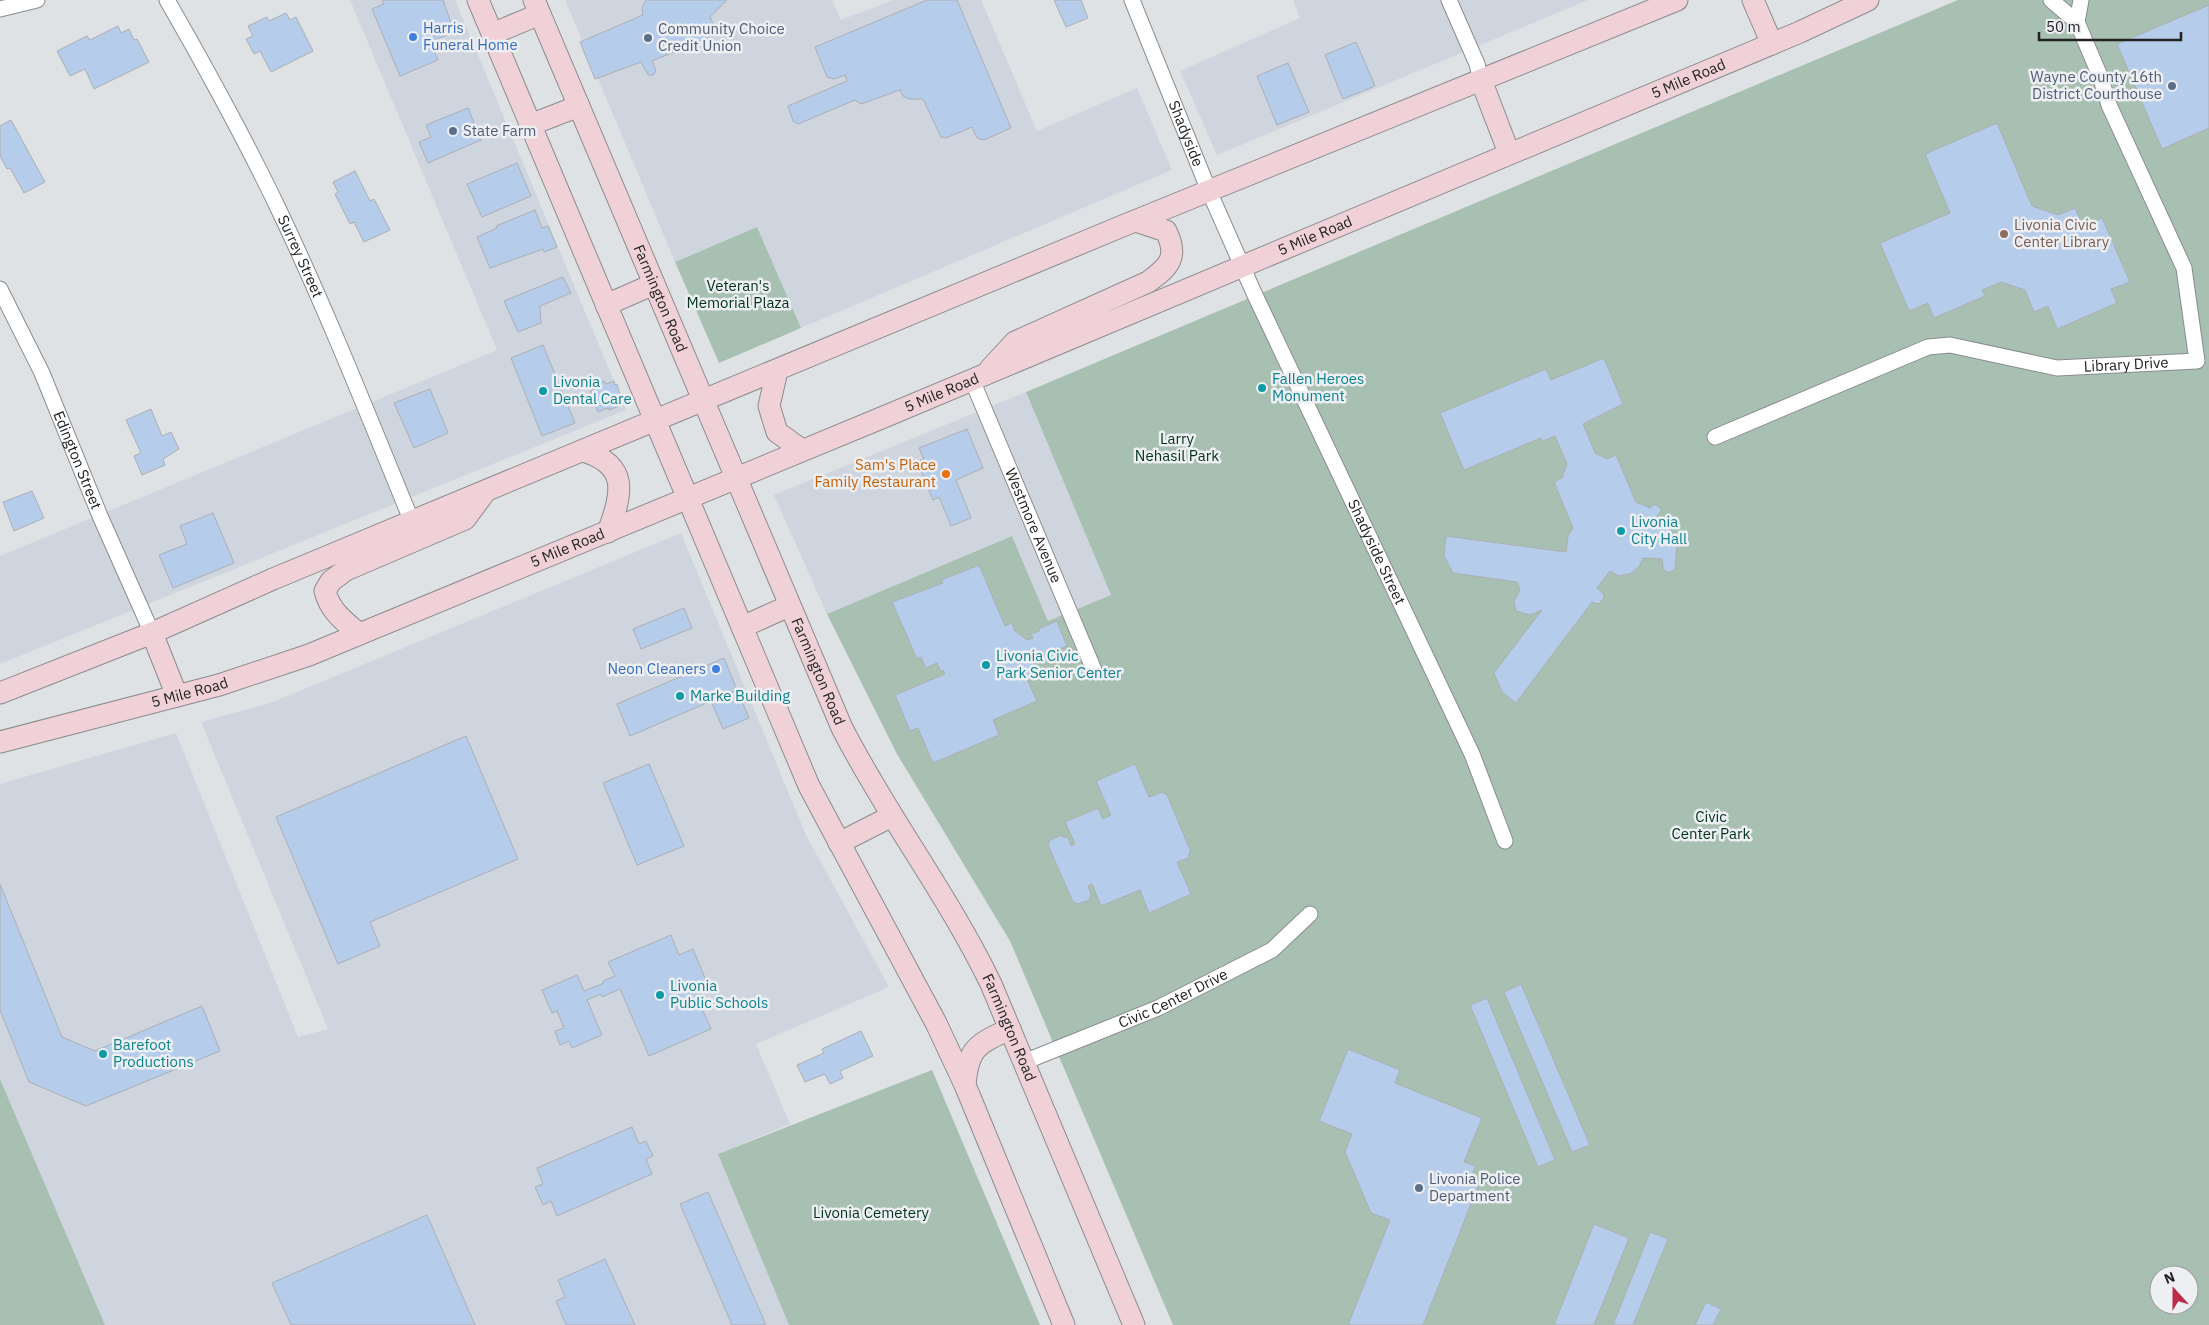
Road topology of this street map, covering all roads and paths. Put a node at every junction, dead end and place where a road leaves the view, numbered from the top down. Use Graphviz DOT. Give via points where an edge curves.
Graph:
graph roads {
  1 [pos="37,0"];
  2 [pos="167,0"];
  3 [pos="478,0"];
  4 [pos="1132,0"];
  5 [pos="1448,0"];
  6 [pos="1677,0"];
  7 [pos="1753,0"];
  8 [pos="1868,0"];
  9 [pos="2050,0"];
  10 [pos="2081,0"];
  11 [pos="537,7"];
  12 [pos="0,9"];
  13 [pos="2077,22"];
  14 [pos="492,34"];
  15 [pos="1772,44"];
  16 [pos="1482,80"];
  17 [pos="579,106"];
  18 [pos="530,125"];
  19 [pos="1509,153"];
  20 [pos="1210,191"];
  21 [pos="1136,221"];
  22 [pos="1243,266"];
  23 [pos="654,284"];
  24 [pos="0,289"];
  25 [pos="606,305"];
  26 [pos="777,371"];
  27 [pos="978,378"];
  28 [pos="704,401"];
  29 [pos="655,422"];
  30 [pos="1715,438"];
  31 [pos="802,450"];
  32 [pos="583,452"];
  33 [pos="735,477"];
  34 [pos="485,492"];
  35 [pos="688,498"];
  36 [pos="412,522"];
  37 [pos="608,532"];
  38 [pos="789,606"];
  39 [pos="742,627"];
  40 [pos="152,633"];
  41 [pos="359,634"];
  42 [pos="1094,670"];
  43 [pos="0,692"];
  44 [pos="176,696"];
  45 [pos="0,742"];
  46 [pos="892,816"];
  47 [pos="1505,841"];
  48 [pos="839,843"];
  49 [pos="1310,914"];
  50 [pos="1010,1029"];
  51 [pos="1024,1062"];
  52 [pos="965,1085"];
  53 [pos="1064,1325"];
  54 [pos="1134,1325"];
  1 -- 12 [label="street"];
  2 -- 36 [label="street, Surrey Street" via="226,104 278,208 355,382"];
  3 -- 14 [label="main road"];
  4 -- 20 [label="street, Shadyside"];
  5 -- 16 [label="street"];
  6 -- 16 [label="main road"];
  7 -- 15 [label="main road"];
  8 -- 15 [label="main road, 5 Mile Road"];
  9 -- 13 [label="street, Library Drive"];
  10 -- 13 [label="street"];
  11 -- 14 [label="main road"];
  11 -- 17 [label="main road, Farmington Road"];
  13 -- 30 [label="street, Library Drive" via="2109,105 2184,268 2196,361 2057,368 1950,346 1928,347"];
  14 -- 18 [label="main road"];
  15 -- 19 [label="main road, 5 Mile Road"];
  16 -- 19 [label="main road"];
  16 -- 20 [label="main road"];
  17 -- 18 [label="main road"];
  17 -- 23 [label="main road, Farmington Road"];
  18 -- 25 [label="main road"];
  19 -- 22 [label="main road, 5 Mile Road"];
  20 -- 21 [label="main road"];
  20 -- 22 [label="street, Shadyside"];
  21 -- 26 [label="main road"];
  21 -- 27 [label="main road" via="1166,231 1172,242 1173,252 1163,271 1148,282 1015,342"];
  22 -- 27 [label="main road, 5 Mile Road"];
  22 -- 47 [label="street, Shadyside Street" via="1472,754"];
  23 -- 25 [label="main road"];
  23 -- 28 [label="main road, Farmington Road"];
  24 -- 40 [label="street, Edington Street" via="46,382"];
  25 -- 29 [label="main road"];
  26 -- 28 [label="main road"];
  26 -- 31 [label="main road" via="770,406 777,432"];
  27 -- 31 [label="main road, 5 Mile Road"];
  27 -- 42 [label="street, Westmore Avenue"];
  28 -- 29 [label="main road"];
  28 -- 33 [label="main road, Farmington Road"];
  29 -- 32 [label="main road"];
  29 -- 35 [label="main road"];
  31 -- 33 [label="main road, 5 Mile Road"];
  32 -- 34 [label="main road"];
  32 -- 37 [label="main road" via="600,456 611,464 618,477 620,492"];
  33 -- 35 [label="main road, 5 Mile Road"];
  33 -- 38 [label="main road, Farmington Road"];
  34 -- 36 [label="main road"];
  34 -- 41 [label="main road" via="465,519 346,570 331,581 326,591 329,604 337,616"];
  35 -- 37 [label="main road, 5 Mile Road"];
  35 -- 39 [label="main road"];
  36 -- 40 [label="main road"];
  37 -- 41 [label="main road, 5 Mile Road"];
  38 -- 39 [label="main road"];
  38 -- 46 [label="main road, Farmington Road" via="842,728"];
  39 -- 48 [label="main road" via="809,786"];
  40 -- 43 [label="main road"];
  40 -- 44 [label="main road"];
  41 -- 44 [label="main road, 5 Mile Road" via="264,671"];
  44 -- 45 [label="main road, 5 Mile Road"];
  46 -- 48 [label="main road"];
  46 -- 50 [label="main road, Farmington Road" via="971,943"];
  48 -- 52 [label="main road" via="913,977"];
  49 -- 51 [label="street, Civic Center Drive" via="1272,950 1158,1008"];
  50 -- 51 [label="main road, Farmington Road"];
  50 -- 52 [label="main road" via="976,1047 966,1063"];
  51 -- 54 [label="main road, Farmington Road"];
  52 -- 53 [label="main road"];
}
